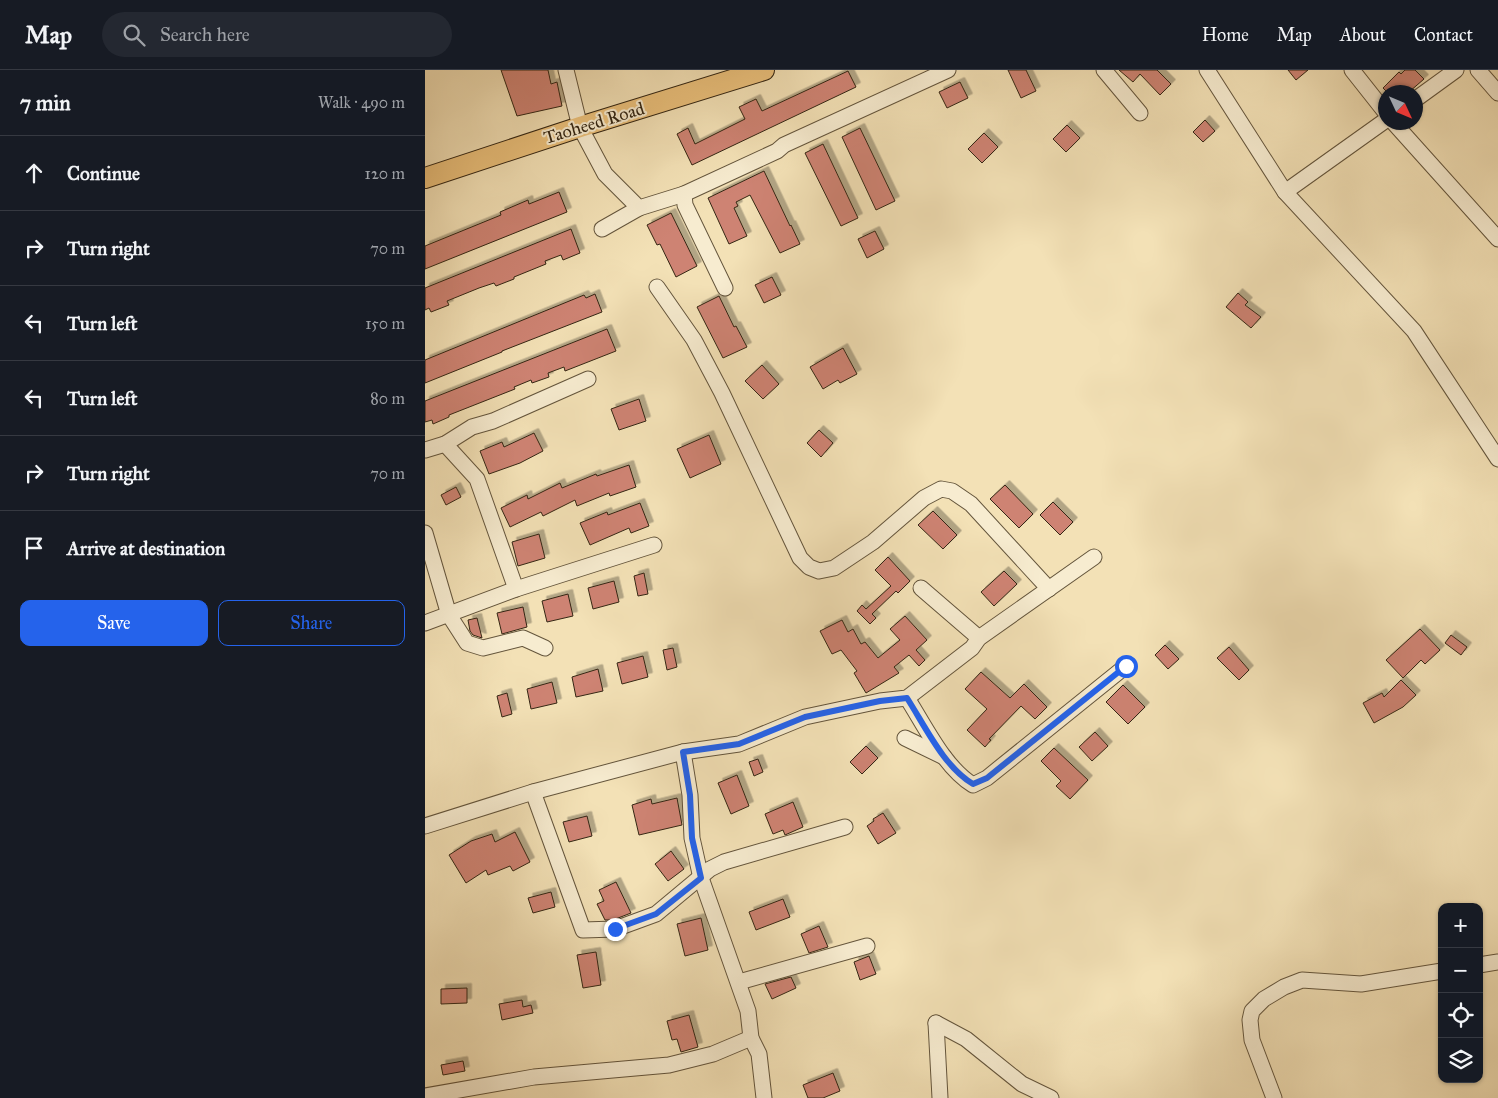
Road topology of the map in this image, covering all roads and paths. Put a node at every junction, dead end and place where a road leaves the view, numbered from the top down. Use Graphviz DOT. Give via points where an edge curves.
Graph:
graph roads {
  1 [pos="566,70"];
  2 [pos="948,70"];
  3 [pos="1103,70"];
  4 [pos="1207,70"];
  5 [pos="1352,70"];
  6 [pos="1456,70"];
  7 [pos="1478,70"];
  8 [pos="757,71"];
  9 [pos="1423,93"];
  10 [pos="1498,93"];
  11 [pos="1378,104"];
  12 [pos="1140,113"];
  13 [pos="1378,125"];
  14 [pos="579,127"];
  15 [pos="1400,130"];
  16 [pos="425,178"];
  17 [pos="1285,192"];
  18 [pos="684,194"];
  19 [pos="639,208"];
  20 [pos="602,229"];
  21 [pos="1498,239"];
  22 [pos="657,287"];
  23 [pos="725,288"];
  24 [pos="588,379"];
  25 [pos="445,444"];
  26 [pos="425,450"];
  27 [pos="1498,459"];
  28 [pos="425,532"];
  29 [pos="654,545"];
  30 [pos="1094,557"];
  31 [pos="921,588"];
  32 [pos="516,589"];
  33 [pos="1049,589"];
  34 [pos="449,615"];
  35 [pos="425,624"];
  36 [pos="979,638"];
  37 [pos="545,648"];
  38 [pos="1126,666"];
  39 [pos="907,698"];
  40 [pos="905,738"];
  41 [pos="683,752"];
  42 [pos="945,758"];
  43 [pos="533,792"];
  44 [pos="425,826"];
  45 [pos="845,827"];
  46 [pos="701,878"];
  47 [pos="867,946"];
  48 [pos="1498,962"];
  49 [pos="1483,964"];
  50 [pos="1438,972"];
  51 [pos="739,982"];
  52 [pos="751,1038"];
  53 [pos="425,1096"];
  54 [pos="764,1098"];
  55 [pos="940,1098"];
  56 [pos="1051,1098"];
  57 [pos="1274,1098"];
  1 -- 14 [label="street"];
  2 -- 18 [label="street"];
  3 -- 12 [label="street"];
  4 -- 17 [label="street"];
  5 -- 11 [label="street"];
  6 -- 9 [label="street"];
  7 -- 10 [label="street"];
  8 -- 14 [label="main road, Taoheed Road"];
  13 -- 17 [label="street"];
  14 -- 16 [label="main road, Taoheed Road"];
  14 -- 19 [label="street" via="605,174"];
  15 -- 21 [label="street"];
  17 -- 27 [label="street" via="1413,331"];
  18 -- 19 [label="street"];
  18 -- 23 [label="street" via="685,205"];
  19 -- 20 [label="street"];
  22 -- 33 [label="street" via="694,340 800,558 809,567 819,571 834,568 873,542 924,498 941,489 952,491 971,504"];
  24 -- 25 [label="street" via="472,427"];
  25 -- 26 [label="street"];
  25 -- 32 [label="street" via="477,479"];
  28 -- 34 [label="street"];
  29 -- 32 [label="street"];
  30 -- 33 [label="street"];
  31 -- 36 [label="street"];
  32 -- 34 [label="street"];
  33 -- 36 [label="street"];
  34 -- 35 [label="street"];
  34 -- 37 [label="street" via="467,643 483,648 523,638"];
  36 -- 39 [label="street" via="972,648"];
  38 -- 42 [label="street" via="987,778 973,784 962,778"];
  39 -- 41 [label="street" via="805,717 739,744"];
  39 -- 42 [label="street"];
  40 -- 42 [label="street"];
  41 -- 43 [label="street"];
  41 -- 46 [label="street" via="692,838"];
  43 -- 44 [label="street"];
  43 -- 46 [label="street" via="583,930 615,929 656,914"];
  45 -- 46 [label="street" via="724,862"];
  46 -- 51 [label="street"];
  47 -- 51 [label="street"];
  48 -- 49 [label="street"];
  50 -- 57 [label="street" via="1361,984 1303,980 1264,999 1249,1020 1252,1040"];
  51 -- 52 [label="street" via="748,1011"];
  52 -- 53 [label="street" via="713,1054 669,1064 534,1077"];
  52 -- 54 [label="street" via="759,1054"];
  55 -- 56 [label="street" via="936,1023 966,1040 1022,1084"];
}
